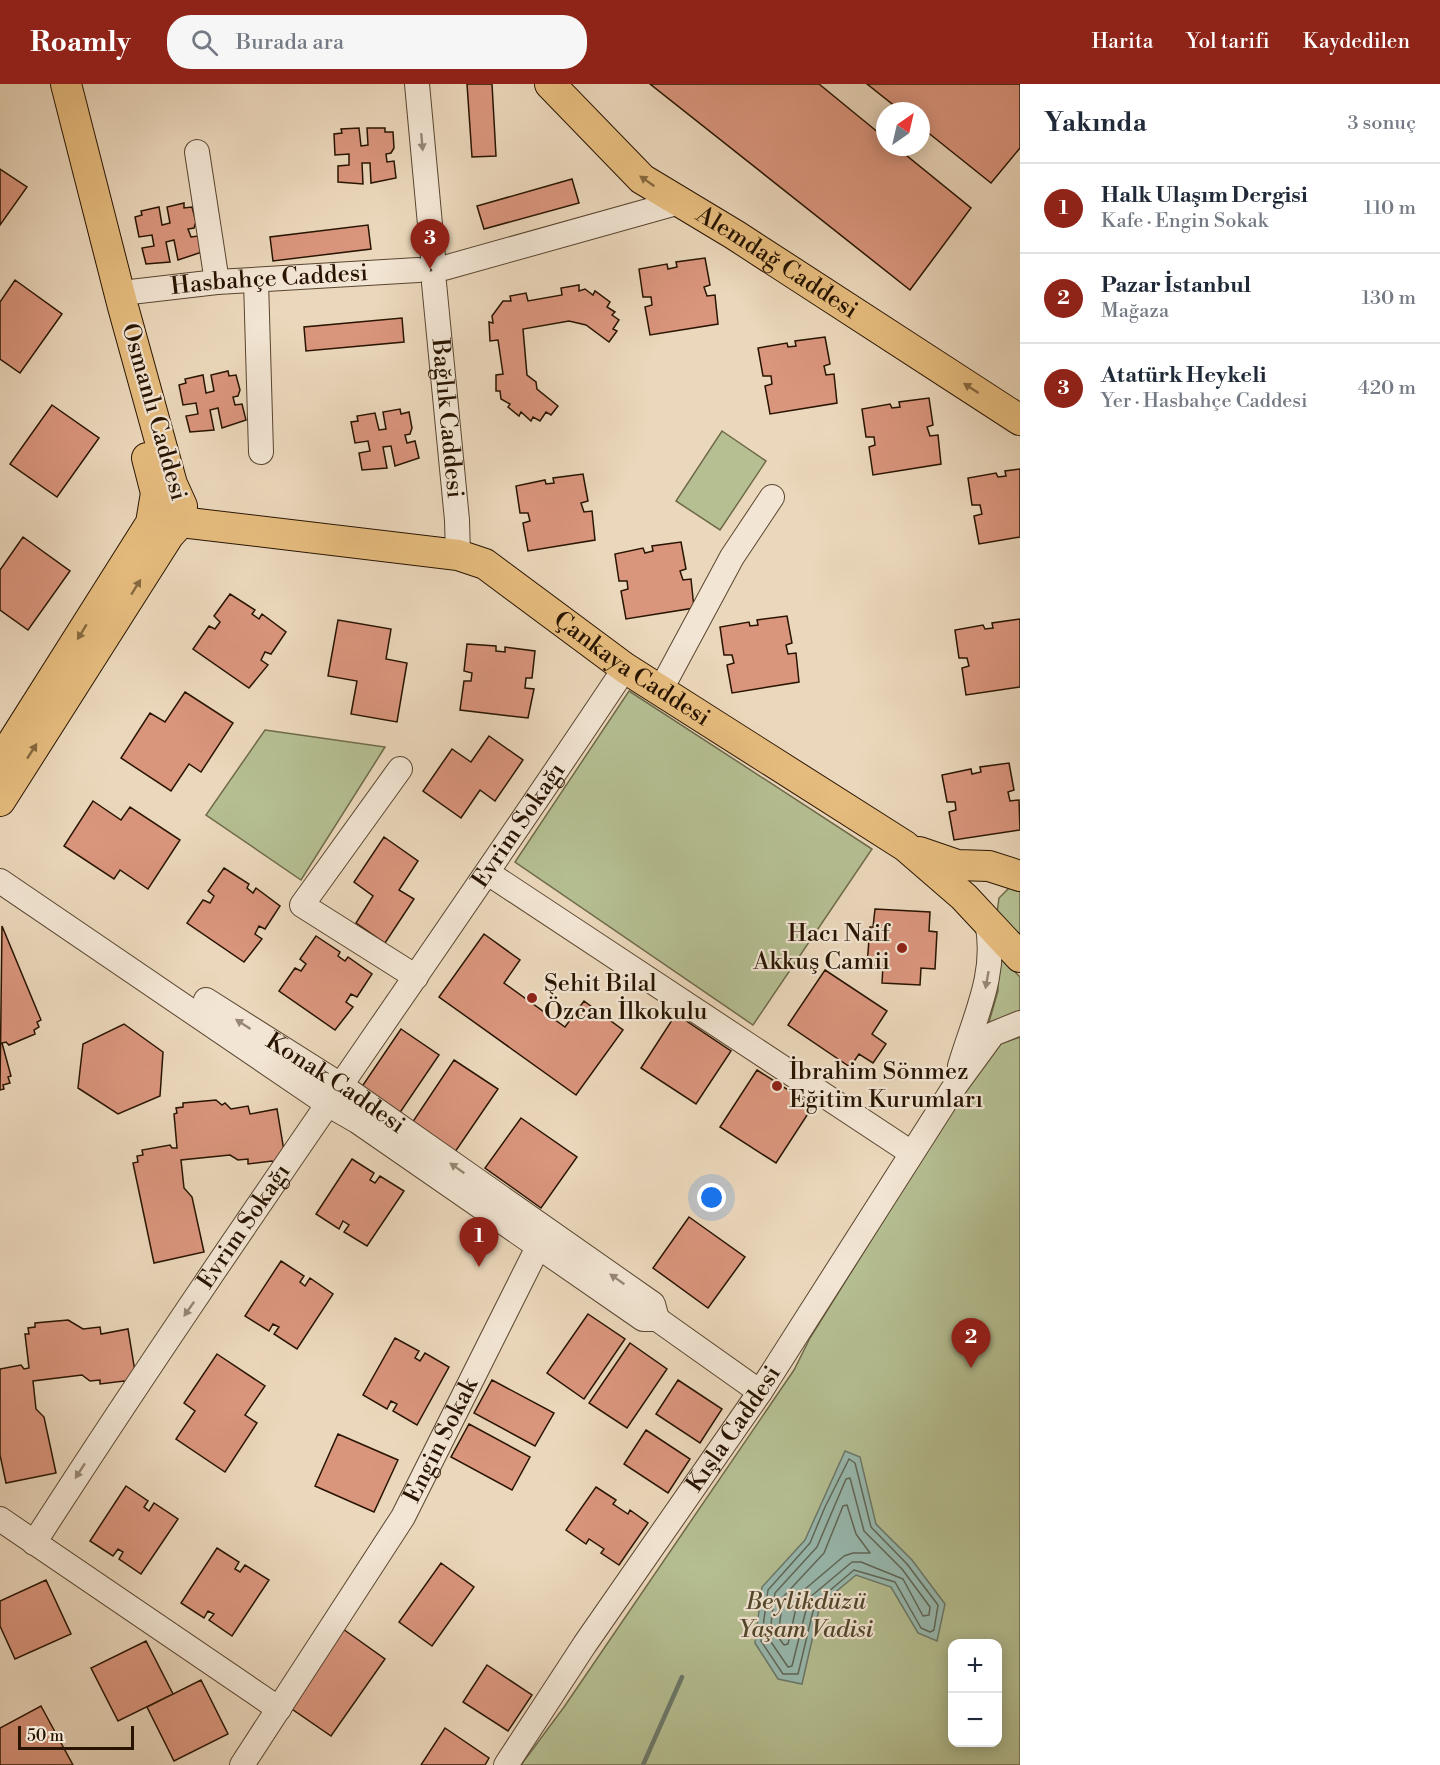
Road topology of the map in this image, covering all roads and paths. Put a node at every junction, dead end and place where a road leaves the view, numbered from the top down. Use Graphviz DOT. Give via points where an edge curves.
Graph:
graph roads {
  1 [pos="46,84"];
  2 [pos="66,84"];
  3 [pos="417,84"];
  4 [pos="550,84"];
  5 [pos="197,152"];
  6 [pos="680,202"];
  7 [pos="432,269"];
  8 [pos="256,281"];
  9 [pos="218,282"];
  10 [pos="122,292"];
  11 [pos="1020,420"];
  12 [pos="261,453"];
  13 [pos="772,497"];
  14 [pos="169,515"];
  15 [pos="458,555"];
  16 [pos="625,668"];
  17 [pos="660,691"];
  18 [pos="0,762"];
  19 [pos="400,769"];
  20 [pos="0,801"];
  21 [pos="905,846"];
  22 [pos="0,866"];
  23 [pos="488,873"];
  24 [pos="1018,875"];
  25 [pos="0,881"];
  26 [pos="987,922"];
  27 [pos="1020,957"];
  28 [pos="416,976"];
  29 [pos="1020,1023"];
  30 [pos="955,1086"];
  31 [pos="336,1095"];
  32 [pos="910,1152"];
  33 [pos="538,1247"];
  34 [pos="657,1318"];
  35 [pos="760,1392"];
  36 [pos="0,1519"];
  37 [pos="34,1543"];
  38 [pos="279,1709"];
  39 [pos="242,1765"];
  40 [pos="506,1765"];
  1 -- 14 [label="main road, Osmanlı Caddesi" via="154,483"];
  2 -- 14 [label="main road, Osmanlı Caddesi" via="172,484"];
  3 -- 7 [label="street, Bağlık Caddesi, one-way"];
  6 -- 4 [label="main road, Alemdağ Caddesi, one-way" via="642,179"];
  5 -- 9 [label="street"];
  6 -- 7 [label="street, Hasbahçe Caddesi"];
  11 -- 6 [label="main road, Alemdağ Caddesi, one-way"];
  7 -- 8 [label="street, Hasbahçe Caddesi"];
  7 -- 15 [label="street, Bağlık Caddesi" via="458,520"];
  8 -- 9 [label="street, Hasbahçe Caddesi"];
  8 -- 12 [label="street"];
  9 -- 10 [label="street, Hasbahçe Caddesi"];
  13 -- 17 [label="street" via="732,556"];
  14 -- 15 [label="main road, Çankaya Caddesi"];
  14 -- 18 [label="main road, Osmanlı Caddesi, one-way" via="151,523"];
  20 -- 14 [label="main road, Osmanlı Caddesi, one-way" via="169,535"];
  15 -- 16 [label="main road, Çankaya Caddesi" via="486,564"];
  16 -- 17 [label="main road, Çankaya Caddesi"];
  16 -- 23 [label="street, Evrim Sokağı"];
  17 -- 21 [label="main road, Çankaya Caddesi"];
  19 -- 28 [label="street" via="302,905"];
  21 -- 24 [label="main road" via="939,860"];
  21 -- 26 [label="main road, Çankaya Caddesi"];
  31 -- 22 [label="street, Konak Caddesi, one-way"];
  23 -- 28 [label="street, Evrim Sokağı"];
  23 -- 32 [label="street"];
  24 -- 26 [label="main road" via="1000,881"];
  25 -- 31 [label="street, Konak Caddesi"];
  26 -- 27 [label="main road, Çankaya Caddesi"];
  26 -- 30 [label="street, one-way" via="991,955 986,988"];
  28 -- 31 [label="street, Evrim Sokağı"];
  29 -- 30 [label="street" via="993,1034"];
  30 -- 32 [label="street, Kışla Caddesi"];
  31 -- 33 [label="street, Konak Caddesi" via="357,1121"];
  34 -- 31 [label="street, Konak Caddesi, one-way" via="653,1304"];
  31 -- 37 [label="street, Evrim Sokağı, one-way" via="129,1395"];
  32 -- 35 [label="street, Kışla Caddesi"];
  33 -- 34 [label="street, Konak Caddesi" via="643,1319"];
  33 -- 38 [label="street, Engin Sokak" via="403,1517"];
  34 -- 35 [label="street, Konak Caddesi"];
  35 -- 40 [label="street, Kışla Caddesi"];
  36 -- 37 [label="street"];
  37 -- 38 [label="street"];
  38 -- 39 [label="street, Engin Sokak"];
}
